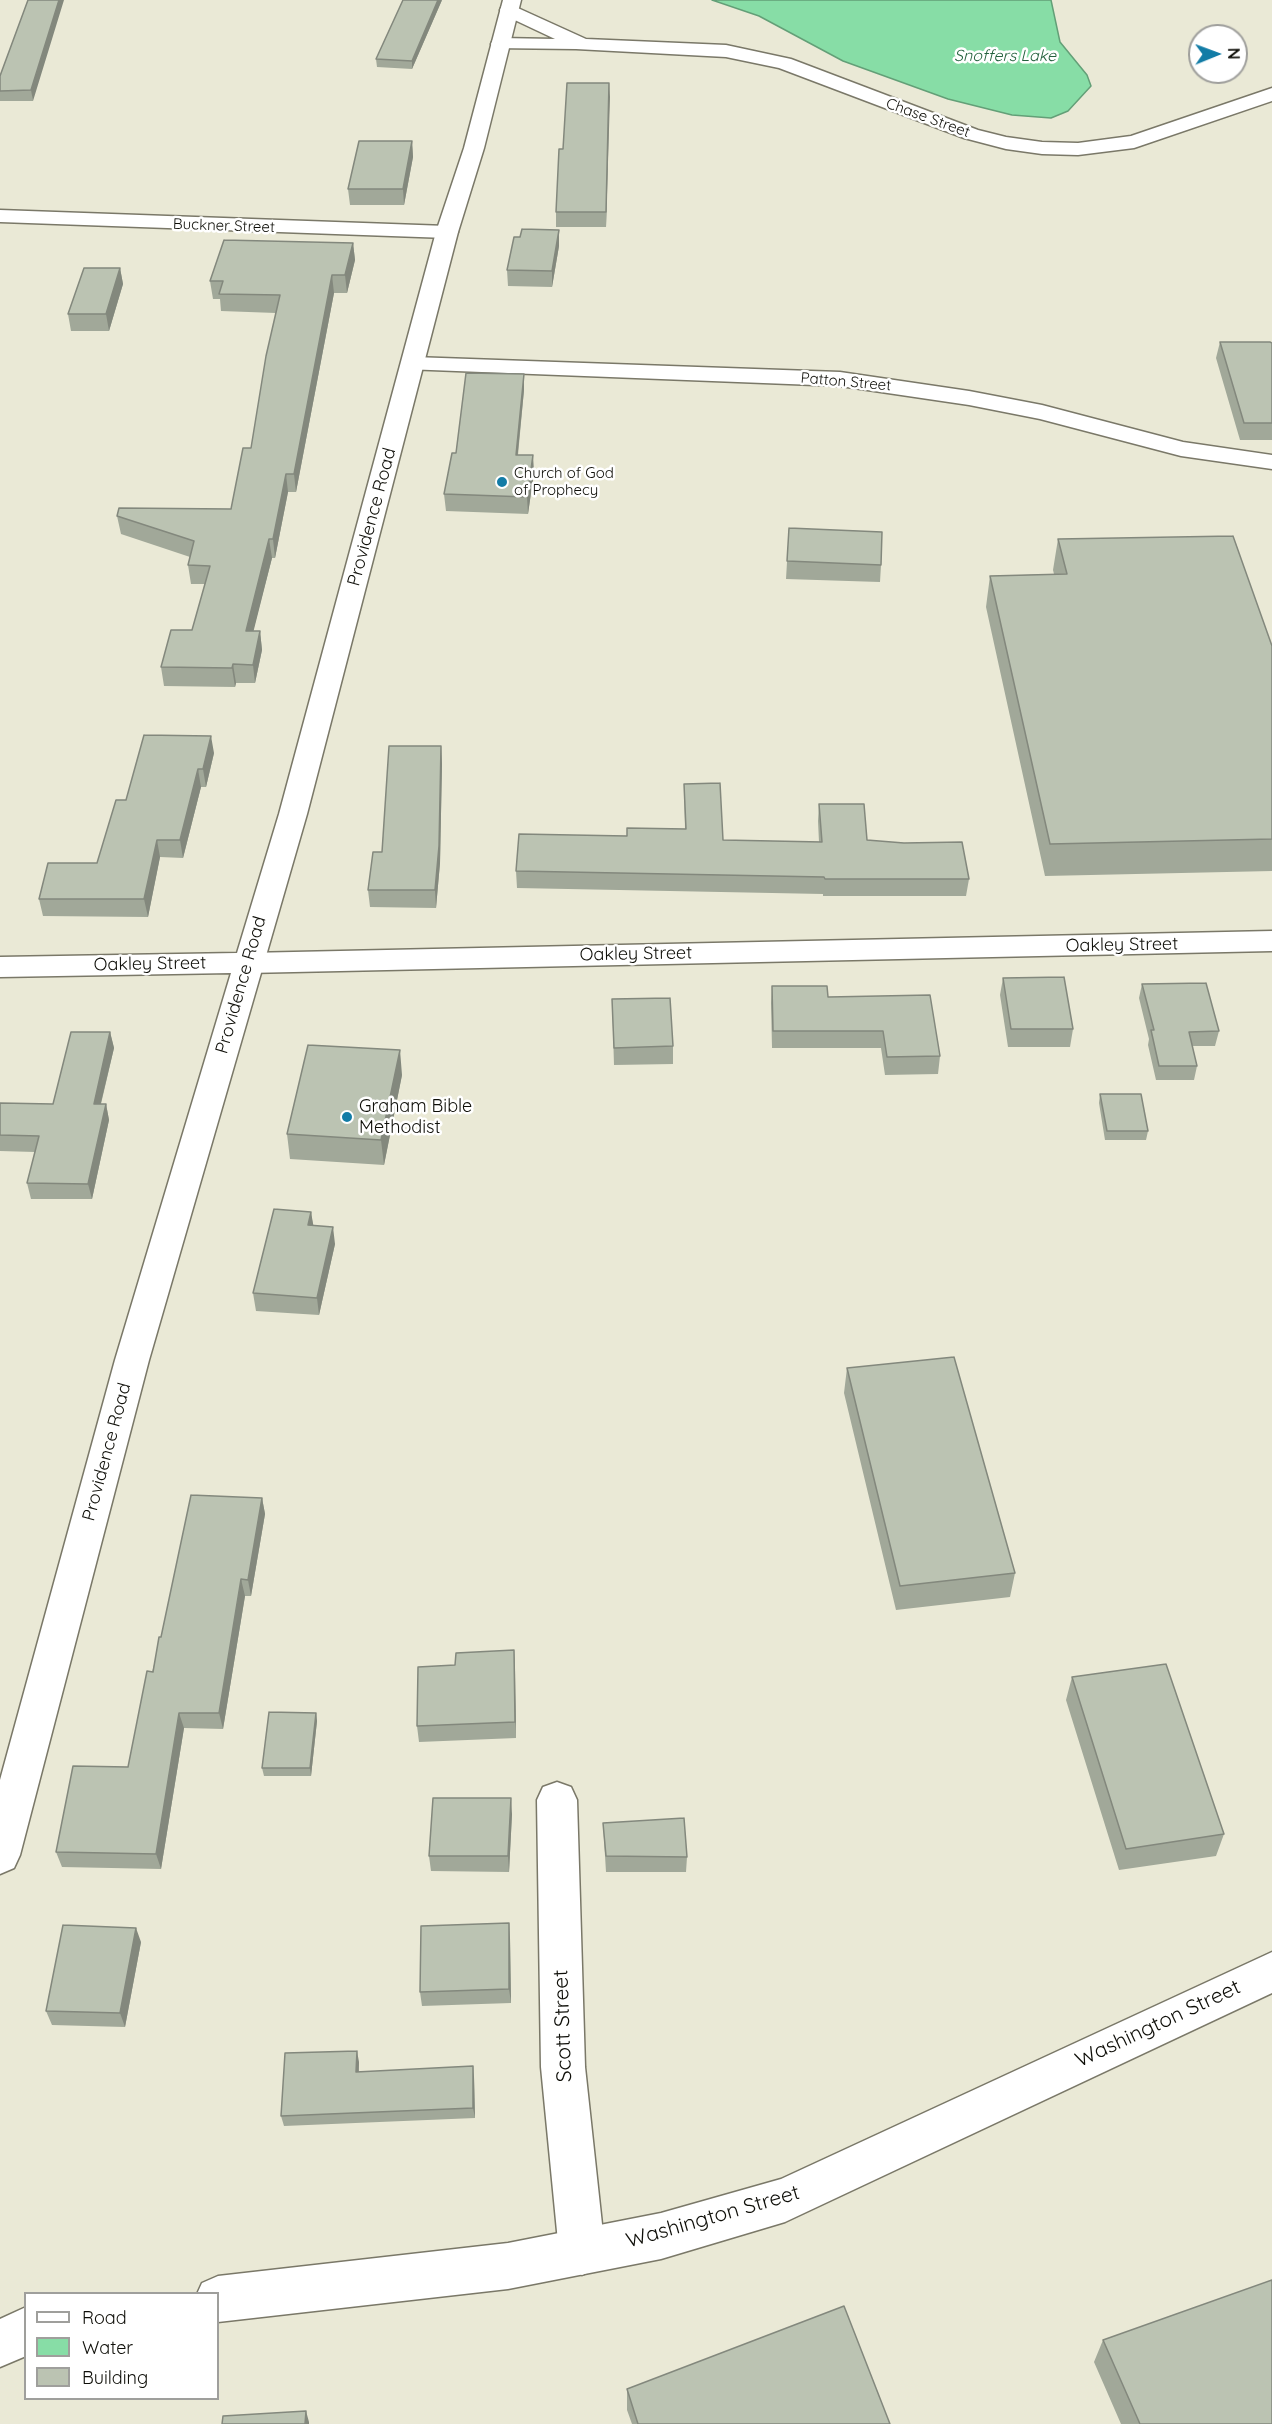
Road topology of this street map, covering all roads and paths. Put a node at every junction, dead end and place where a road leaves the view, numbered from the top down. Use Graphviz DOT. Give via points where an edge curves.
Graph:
graph roads {
  1 [pos="511,5"];
  2 [pos="500,44"];
  3 [pos="582,45"];
  4 [pos="1272,94"];
  5 [pos="0,216"];
  6 [pos="447,232"];
  7 [pos="413,364"];
  8 [pos="1272,462"];
  9 [pos="1272,941"];
  10 [pos="247,963"];
  11 [pos="0,967"];
  12 [pos="558,1800"];
  13 [pos="0,1855"];
  14 [pos="1272,1972"];
  15 [pos="582,2252"];
  16 [pos="219,2299"];
  17 [pos="24,2319"];
  18 [pos="0,2320"];
  19 [pos="24,2331"];
  20 [pos="0,2344"];
  1 -- 2 [label="street, Providence Road"];
  1 -- 3 [label="street, Chase Street"];
  2 -- 3 [label="street, Chase Street"];
  2 -- 6 [label="street, Providence Road"];
  3 -- 4 [label="street, Chase Street" via="702,49 751,55 784,63 971,134 1042,148 1078,149 1134,142"];
  5 -- 6 [label="street, Buckner Street"];
  6 -- 7 [label="street, Providence Road"];
  7 -- 8 [label="street, Patton Street" via="840,379 1042,412 1181,449"];
  7 -- 10 [label="street, Providence Road" via="293,814"];
  9 -- 10 [label="street, Oakley Street"];
  10 -- 11 [label="street, Oakley Street"];
  10 -- 13 [label="street, Providence Road" via="132,1360"];
  12 -- 15 [label="street, Scott Street" via="563,2067"];
  14 -- 15 [label="street, Washington Street" via="785,2200 662,2236"];
  15 -- 16 [label="street, Washington Street" via="508,2266"];
  17 -- 18 [label="street"];
  19 -- 20 [label="street"];
}
